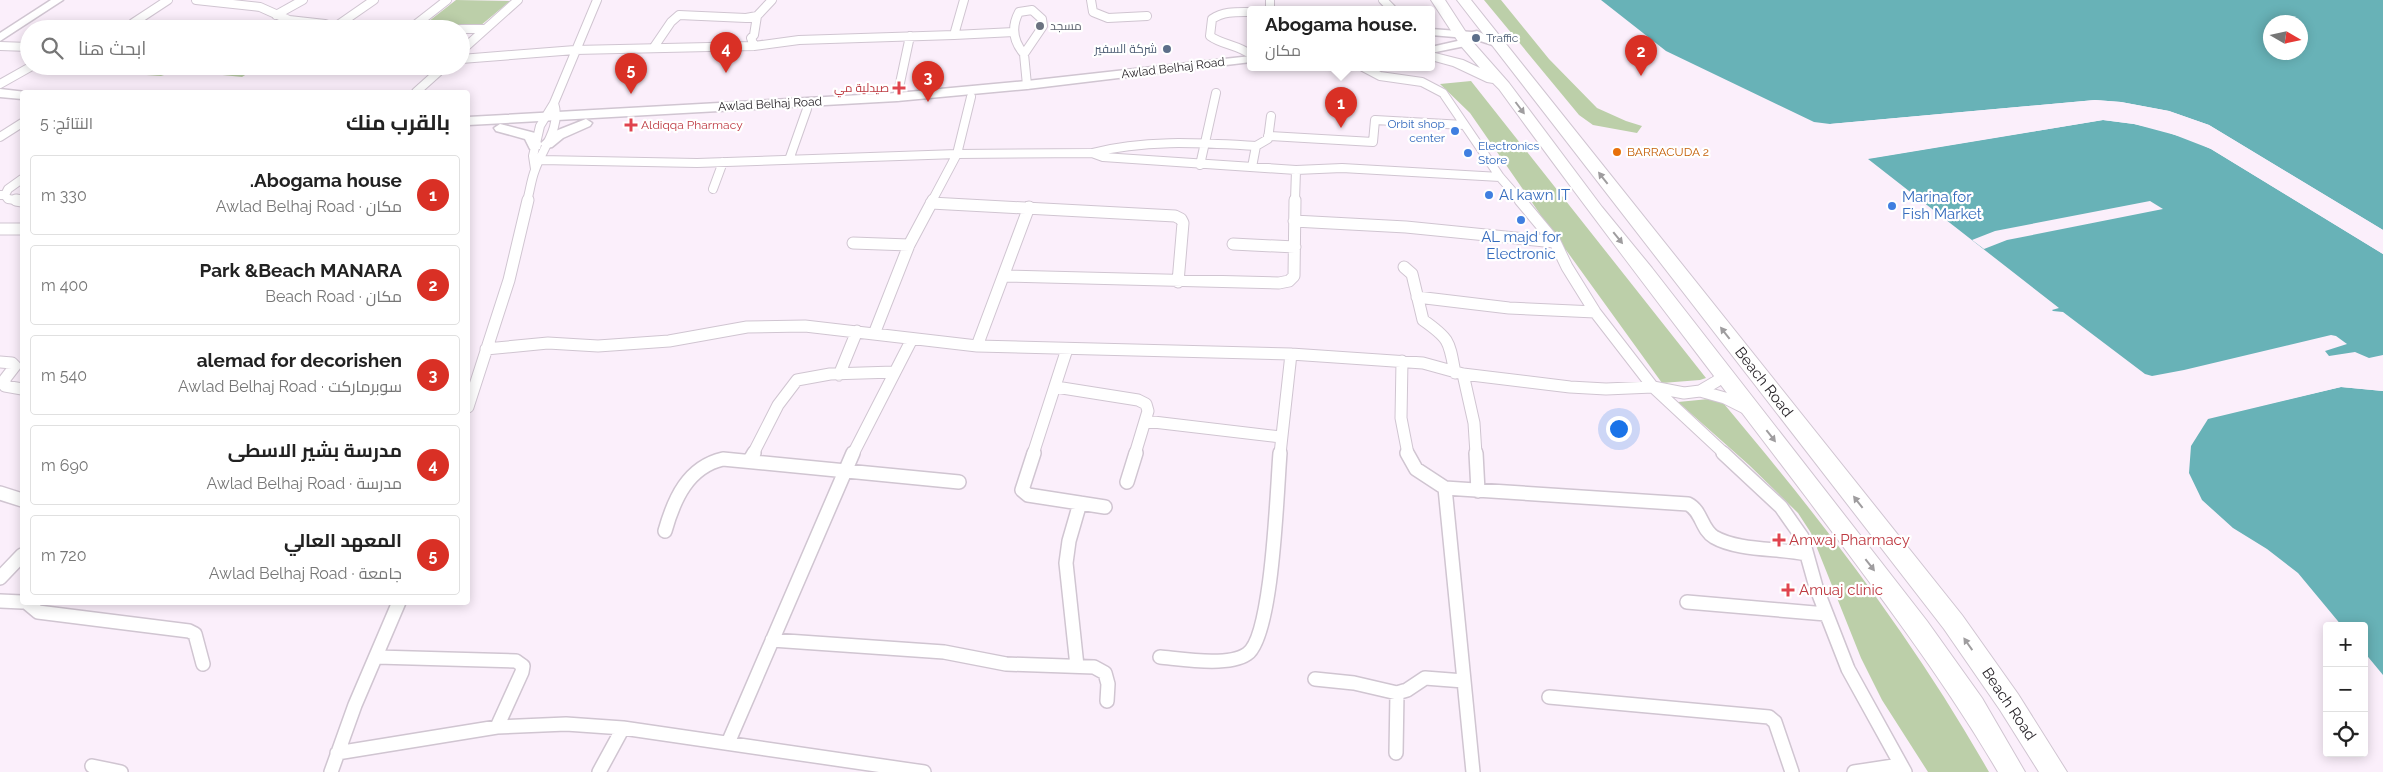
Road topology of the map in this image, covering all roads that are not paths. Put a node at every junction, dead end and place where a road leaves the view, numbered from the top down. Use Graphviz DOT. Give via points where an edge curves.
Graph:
graph roads {
  1 [pos="58,0"];
  2 [pos="168,0"];
  3 [pos="196,0"];
  4 [pos="303,0"];
  5 [pos="374,0"];
  6 [pos="447,0"];
  7 [pos="518,0"];
  8 [pos="597,0"];
  9 [pos="772,0"];
  10 [pos="964,0"];
  11 [pos="1028,0"];
  12 [pos="1091,0"];
  13 [pos="1438,0"];
  14 [pos="1464,0"];
  15 [pos="1028,10"];
  16 [pos="1247,12"];
  17 [pos="276,15"];
  18 [pos="757,16"];
  19 [pos="1147,16"];
  20 [pos="27,20"];
  21 [pos="138,20"];
  22 [pos="288,20"];
  23 [pos="348,20"];
  24 [pos="421,20"];
  25 [pos="20,25"];
  26 [pos="470,29"];
  27 [pos="485,29"];
  28 [pos="1014,32"];
  29 [pos="1435,32"];
  30 [pos="1471,33"];
  31 [pos="954,34"];
  32 [pos="910,36"];
  33 [pos="0,38"];
  34 [pos="470,43"];
  35 [pos="0,46"];
  36 [pos="754,46"];
  37 [pos="20,47"];
  38 [pos="654,47"];
  39 [pos="1435,48"];
  40 [pos="575,50"];
  41 [pos="1247,52"];
  42 [pos="1024,54"];
  43 [pos="1435,57"];
  44 [pos="470,58"];
  45 [pos="1247,58"];
  46 [pos="1247,66"];
  47 [pos="1368,71"];
  48 [pos="20,73"];
  49 [pos="435,75"];
  50 [pos="0,84"];
  51 [pos="1027,85"];
  52 [pos="1504,86"];
  53 [pos="418,90"];
  54 [pos="0,93"];
  55 [pos="1216,93"];
  56 [pos="20,95"];
  57 [pos="897,97"];
  58 [pos="971,97"];
  59 [pos="0,102"];
  60 [pos="20,104"];
  61 [pos="807,109"];
  62 [pos="551,114"];
  63 [pos="1271,116"];
  64 [pos="585,119"];
  65 [pos="470,122"];
  66 [pos="20,124"];
  67 [pos="504,124"];
  68 [pos="1464,125"];
  69 [pos="470,129"];
  70 [pos="1268,136"];
  71 [pos="0,137"];
  72 [pos="1203,144"];
  73 [pos="541,145"];
  74 [pos="1256,146"];
  75 [pos="1092,153"];
  76 [pos="957,154"];
  77 [pos="789,160"];
  78 [pos="724,162"];
  79 [pos="538,165"];
  80 [pos="1200,165"];
  81 [pos="1252,167"];
  82 [pos="1296,170"];
  83 [pos="1500,177"];
  84 [pos="20,180"];
  85 [pos="714,189"];
  86 [pos="2,195"];
  87 [pos="20,201"];
  88 [pos="931,203"];
  89 [pos="1030,208"];
  90 [pos="1294,221"];
  91 [pos="0,229"];
  92 [pos="20,229"];
  93 [pos="1555,242"];
  94 [pos="853,243"];
  95 [pos="1233,244"];
  96 [pos="908,245"];
  97 [pos="1295,247"];
  98 [pos="1404,267"];
  99 [pos="1005,276"];
  100 [pos="1178,282"];
  101 [pos="1417,297"];
  102 [pos="1595,312"];
  103 [pos="857,331"];
  104 [pos="874,334"];
  105 [pos="912,339"];
  106 [pos="977,346"];
  107 [pos="486,349"];
  108 [pos="1067,349"];
  109 [pos="1290,354"];
  110 [pos="1402,361"];
  111 [pos="0,362"];
  112 [pos="894,372"];
  113 [pos="1723,373"];
  114 [pos="1459,374"];
  115 [pos="839,375"];
  116 [pos="1056,387"];
  117 [pos="1653,387"];
  118 [pos="20,389"];
  119 [pos="1700,391"];
  120 [pos="1684,393"];
  121 [pos="470,401"];
  122 [pos="1670,405"];
  123 [pos="1756,417"];
  124 [pos="1145,421"];
  125 [pos="1281,437"];
  126 [pos="750,460"];
  127 [pos="844,471"];
  128 [pos="959,482"];
  129 [pos="1127,482"];
  130 [pos="1445,488"];
  131 [pos="1478,491"];
  132 [pos="0,494"];
  133 [pos="20,499"];
  134 [pos="1080,503"];
  135 [pos="1105,508"];
  136 [pos="665,531"];
  137 [pos="1806,554"];
  138 [pos="20,557"];
  139 [pos="0,578"];
  140 [pos="0,601"];
  141 [pos="20,602"];
  142 [pos="1687,602"];
  143 [pos="28,605"];
  144 [pos="398,605"];
  145 [pos="1826,614"];
  146 [pos="772,640"];
  147 [pos="377,657"];
  148 [pos="1160,657"];
  149 [pos="203,664"];
  150 [pos="1078,666"];
  151 [pos="1315,678"];
  152 [pos="1464,681"];
  153 [pos="1397,693"];
  154 [pos="1549,697"];
  155 [pos="1107,701"];
  156 [pos="497,727"];
  157 [pos="623,728"];
  158 [pos="728,743"];
  159 [pos="337,753"];
  160 [pos="1396,753"];
  161 [pos="92,766"];
  162 [pos="1902,768"];
  163 [pos="121,772"];
  164 [pos="331,772"];
  165 [pos="599,772"];
  166 [pos="924,772"];
  167 [pos="1473,772"];
  168 [pos="1792,772"];
  169 [pos="1854,772"];
  170 [pos="2012,772"];
  171 [pos="2054,772"];
  1 -- 20 [label="street"];
  2 -- 21 [label="street"];
  3 -- 17 [label="street" via="260,7"];
  4 -- 17 [label="street"];
  5 -- 23 [label="street"];
  6 -- 24 [label="street"];
  7 -- 27 [label="street"];
  8 -- 40 [label="street"];
  9 -- 18 [label="street"];
  10 -- 31 [label="street"];
  11 -- 15 [label="street"];
  12 -- 19 [label="street" via="1093,12 1101,16"];
  13 -- 30 [label="highway, Beach Road"];
  14 -- 30 [label="highway, Beach Road"];
  15 -- 28 [label="street" via="1019,12 1015,18"];
  15 -- 42 [label="street" via="1042,19 1043,26"];
  16 -- 41 [label="street" via="1215,16 1210,36 1243,47"];
  17 -- 22 [label="street"];
  18 -- 36 [label="street" via="751,38"];
  18 -- 38 [label="street" via="679,16"];
  25 -- 33 [label="street"];
  26 -- 27 [label="street"];
  27 -- 34 [label="street"];
  28 -- 31 [label="street"];
  28 -- 42 [label="street"];
  29 -- 30 [label="main road"];
  30 -- 39 [label="main road"];
  30 -- 52 [label="highway, Beach Road"];
  171 -- 30 [label="highway, Beach Road, one-way" via="1953,622 1496,43"];
  31 -- 32 [label="street"];
  32 -- 36 [label="street" via="799,40"];
  32 -- 57 [label="street"];
  35 -- 37 [label="street"];
  36 -- 38 [label="street"];
  38 -- 40 [label="street"];
  40 -- 44 [label="street"];
  40 -- 62 [label="street"];
  42 -- 51 [label="street"];
  43 -- 52 [label="highway" via="1476,70"];
  45 -- 51 [label="main road, Awlad Belhaj Road"];
  46 -- 58 [label="main road, Awlad Belhaj Road"];
  47 -- 68 [label="street" via="1374,76 1418,80 1437,88"];
  48 -- 50 [label="street"];
  49 -- 53 [label="street"];
  51 -- 57 [label="main road, Awlad Belhaj Road"];
  52 -- 113 [label="highway, Beach Road, one-way" via="1596,211"];
  54 -- 56 [label="main road"];
  55 -- 72 [label="street"];
  57 -- 64 [label="main road, Awlad Belhaj Road"];
  58 -- 61 [label="main road, Awlad Belhaj Road"];
  58 -- 76 [label="street"];
  59 -- 60 [label="main road"];
  61 -- 64 [label="main road, Awlad Belhaj Road"];
  61 -- 77 [label="street"];
  62 -- 64 [label="main road"];
  62 -- 64 [label="main road, Awlad Belhaj Road"];
  62 -- 67 [label="main road"];
  62 -- 67 [label="main road, Awlad Belhaj Road"];
  62 -- 73 [label="street"];
  63 -- 70 [label="street"];
  64 -- 73 [label="main road"];
  65 -- 67 [label="main road, Awlad Belhaj Road"];
  66 -- 71 [label="street"];
  67 -- 69 [label="main road, Awlad Belhaj Road"];
  67 -- 73 [label="main road"];
  68 -- 70 [label="street" via="1379,119 1374,122 1373,142"];
  68 -- 83 [label="street"];
  70 -- 74 [label="street" via="1268,141"];
  72 -- 74 [label="street"];
  72 -- 75 [label="street" via="1120,146"];
  72 -- 80 [label="street"];
  73 -- 79 [label="street"];
  74 -- 81 [label="street"];
  75 -- 76 [label="street"];
  75 -- 80 [label="street" via="1103,157"];
  76 -- 77 [label="street"];
  76 -- 88 [label="street"];
  77 -- 78 [label="street"];
  78 -- 79 [label="street"];
  78 -- 85 [label="street"];
  79 -- 107 [label="street" via="520,241"];
  80 -- 81 [label="street"];
  81 -- 82 [label="street"];
  82 -- 83 [label="street" via="1342,168"];
  82 -- 90 [label="street"];
  83 -- 93 [label="street"];
  84 -- 86 [label="street"];
  86 -- 87 [label="street"];
  88 -- 89 [label="street"];
  88 -- 96 [label="street"];
  89 -- 99 [label="street"];
  89 -- 100 [label="street" via="1167,215 1181,219"];
  90 -- 93 [label="street" via="1406,227"];
  90 -- 97 [label="street"];
  91 -- 92 [label="street"];
  93 -- 102 [label="street"];
  94 -- 96 [label="street"];
  95 -- 97 [label="street"];
  96 -- 104 [label="street"];
  97 -- 100 [label="street" via="1294,276 1279,284"];
  98 -- 101 [label="street" via="1412,274"];
  99 -- 100 [label="street"];
  99 -- 106 [label="street"];
  101 -- 102 [label="street" via="1509,308"];
  101 -- 114 [label="street" via="1423,320 1444,336"];
  102 -- 117 [label="street"];
  103 -- 104 [label="street"];
  103 -- 107 [label="street" via="805,326 747,327 669,341 598,346 548,343"];
  103 -- 115 [label="street"];
  104 -- 105 [label="street"];
  105 -- 106 [label="street"];
  105 -- 112 [label="street"];
  106 -- 108 [label="street"];
  107 -- 121 [label="street"];
  108 -- 109 [label="street"];
  108 -- 116 [label="street"];
  109 -- 110 [label="street"];
  109 -- 125 [label="street"];
  110 -- 114 [label="street" via="1437,366"];
  110 -- 130 [label="street" via="1403,432 1407,456 1415,468"];
  111 -- 118 [label="street" via="15,366 5,379 5,386"];
  112 -- 115 [label="street"];
  112 -- 127 [label="street"];
  113 -- 119 [label="street" via="1718,381"];
  113 -- 123 [label="highway, Beach Road"];
  114 -- 117 [label="street" via="1606,389"];
  114 -- 131 [label="street" via="1474,423"];
  115 -- 126 [label="street" via="802,378 790,386"];
  116 -- 124 [label="street" via="1142,402 1148,408"];
  116 -- 134 [label="street" via="1022,490 1033,497"];
  117 -- 120 [label="street"];
  117 -- 122 [label="street"];
  119 -- 120 [label="street"];
  119 -- 123 [label="street" via="1730,400"];
  120 -- 122 [label="street" via="1674,398"];
  122 -- 137 [label="street" via="1781,507 1802,537"];
  123 -- 170 [label="highway, Beach Road, one-way" via="1918,628 1973,706"];
  124 -- 125 [label="street"];
  124 -- 129 [label="street"];
  125 -- 148 [label="street" via="1269,590 1263,620 1250,652 1225,660"];
  126 -- 127 [label="street"];
  126 -- 136 [label="street" via="722,459 707,463 696,471 670,513"];
  127 -- 128 [label="street"];
  127 -- 146 [label="street"];
  130 -- 131 [label="street"];
  130 -- 152 [label="street"];
  131 -- 137 [label="street" via="1688,504 1697,509 1705,529 1716,538"];
  132 -- 133 [label="street"];
  134 -- 135 [label="street"];
  134 -- 150 [label="street" via="1066,561"];
  137 -- 145 [label="street"];
  138 -- 139 [label="street"];
  140 -- 141 [label="street"];
  142 -- 145 [label="street"];
  143 -- 149 [label="street" via="38,612 188,631 194,634"];
  144 -- 147 [label="street"];
  145 -- 162 [label="street" via="1848,669"];
  146 -- 150 [label="street" via="944,652 1006,664"];
  146 -- 158 [label="street"];
  147 -- 156 [label="street" via="520,663 522,672"];
  147 -- 159 [label="street"];
  150 -- 155 [label="street" via="1094,667 1104,673 1108,684"];
  151 -- 153 [label="street"];
  152 -- 153 [label="street" via="1425,678"];
  152 -- 167 [label="street"];
  153 -- 160 [label="street"];
  154 -- 168 [label="street" via="1769,717 1775,722"];
  156 -- 157 [label="street" via="566,724"];
  156 -- 159 [label="street"];
  157 -- 158 [label="street"];
  157 -- 165 [label="street"];
  158 -- 166 [label="street"];
  159 -- 164 [label="street"];
  161 -- 163 [label="street"];
  162 -- 169 [label="street"];
}
